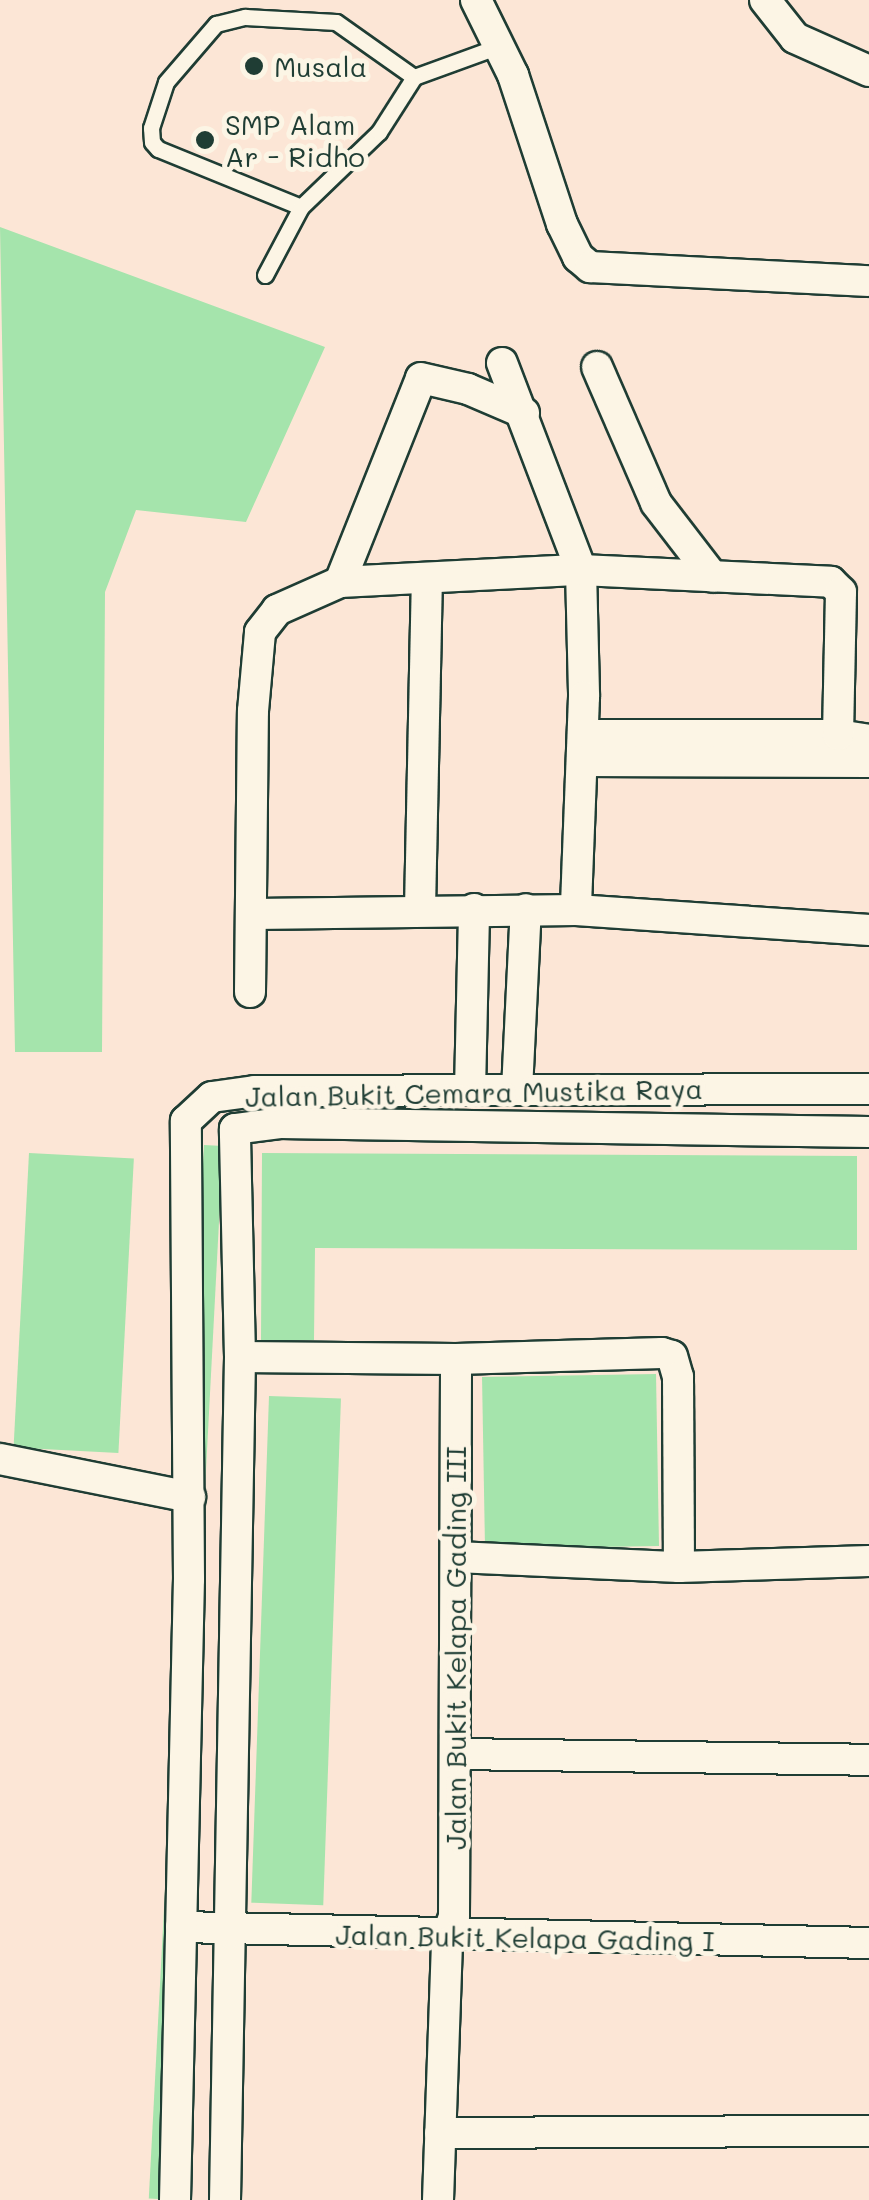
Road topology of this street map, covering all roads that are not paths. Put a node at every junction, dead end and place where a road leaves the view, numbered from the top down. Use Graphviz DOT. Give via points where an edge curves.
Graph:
graph roads {
  1 [pos="476,0"];
  2 [pos="765,2"];
  3 [pos="499,46"];
  4 [pos="869,71"];
  5 [pos="414,77"];
  6 [pos="301,207"];
  7 [pos="266,275"];
  8 [pos="869,281"];
  9 [pos="502,363"];
  10 [pos="596,368"];
  11 [pos="524,413"];
  12 [pos="581,570"];
  13 [pos="713,577"];
  14 [pos="428,578"];
  15 [pos="340,582"];
  16 [pos="838,735"];
  17 [pos="869,740"];
  18 [pos="582,748"];
  19 [pos="869,762"];
  20 [pos="420,909"];
  21 [pos="474,909"];
  22 [pos="526,909"];
  23 [pos="576,910"];
  24 [pos="254,914"];
  25 [pos="869,930"];
  26 [pos="250,992"];
  27 [pos="646,1089"];
  28 [pos="869,1089"];
  29 [pos="470,1090"];
  30 [pos="517,1090"];
  31 [pos="212,1097"];
  32 [pos="647,1127"];
  33 [pos="235,1129"];
  34 [pos="869,1132"];
  35 [pos="240,1357"];
  36 [pos="456,1359"];
  37 [pos="0,1459"];
  38 [pos="190,1497"];
  39 [pos="456,1557"];
  40 [pos="869,1561"];
  41 [pos="680,1567"];
  42 [pos="455,1754"];
  43 [pos="869,1760"];
  44 [pos="181,1927"];
  45 [pos="233,1930"];
  46 [pos="447,1936"];
  47 [pos="869,1943"];
  48 [pos="869,2131"];
  49 [pos="440,2134"];
  50 [pos="175,2200"];
  51 [pos="225,2200"];
  52 [pos="438,2200"];
  1 -- 3 [label="street"];
  2 -- 4 [label="street" via="795,38"];
  3 -- 5 [label="lane"];
  3 -- 8 [label="street" via="562,224 590,267"];
  5 -- 6 [label="lane" via="379,132"];
  5 -- 6 [label="lane" via="336,22 229,18 205,36 166,82 152,142"];
  6 -- 7 [label="lane"];
  9 -- 11 [label="street"];
  10 -- 13 [label="street" via="656,503"];
  11 -- 12 [label="street"];
  11 -- 15 [label="street" via="421,378"];
  12 -- 13 [label="street"];
  12 -- 14 [label="street"];
  12 -- 18 [label="street"];
  13 -- 16 [label="street" via="838,585"];
  14 -- 15 [label="street"];
  14 -- 20 [label="street"];
  15 -- 24 [label="street" via="277,610 260,632 253,710"];
  16 -- 17 [label="street"];
  16 -- 18 [label="street"];
  18 -- 19 [label="street"];
  18 -- 23 [label="street"];
  20 -- 21 [label="street"];
  20 -- 24 [label="street"];
  21 -- 22 [label="street"];
  21 -- 29 [label="street"];
  22 -- 23 [label="street"];
  22 -- 30 [label="street"];
  23 -- 25 [label="street"];
  24 -- 26 [label="street"];
  27 -- 28 [label="street, Jalan Bukit Cemara Mustika Raya"];
  27 -- 30 [label="street, Jalan Bukit Cemara Mustika Raya"];
  27 -- 32 [label="street"];
  29 -- 30 [label="street, Jalan Bukit Cemara Mustika Raya"];
  29 -- 31 [label="street, Jalan Bukit Cemara Mustika Raya"];
  31 -- 33 [label="street, Jalan Bukit Cemara Mustika Raya"];
  31 -- 38 [label="street" via="186,1122 184,1134"];
  32 -- 33 [label="street, Jalan Bukit Cemara Mustika Raya"];
  32 -- 34 [label="street, Jalan Bukit Cemara Mustika Raya"];
  33 -- 35 [label="street"];
  35 -- 36 [label="street"];
  35 -- 45 [label="street"];
  36 -- 39 [label="street, Jalan Bukit Kelapa Gading III"];
  36 -- 41 [label="street" via="672,1356 678,1377"];
  37 -- 38 [label="street"];
  38 -- 44 [label="street"];
  39 -- 41 [label="street"];
  39 -- 42 [label="street, Jalan Bukit Kelapa Gading III"];
  40 -- 41 [label="street"];
  42 -- 43 [label="street"];
  42 -- 46 [label="street, Jalan Bukit Kelapa Gading III" via="454,1917"];
  44 -- 45 [label="street, Jalan Bukit Kelapa Gading I"];
  44 -- 50 [label="street"];
  45 -- 46 [label="street, Jalan Bukit Kelapa Gading I"];
  45 -- 51 [label="street"];
  46 -- 47 [label="street, Jalan Bukit Kelapa Gading I"];
  46 -- 49 [label="street, Jalan Bukit Kelapa Gading III"];
  48 -- 49 [label="street"];
  49 -- 52 [label="street, Jalan Bukit Kelapa Gading III"];
}
